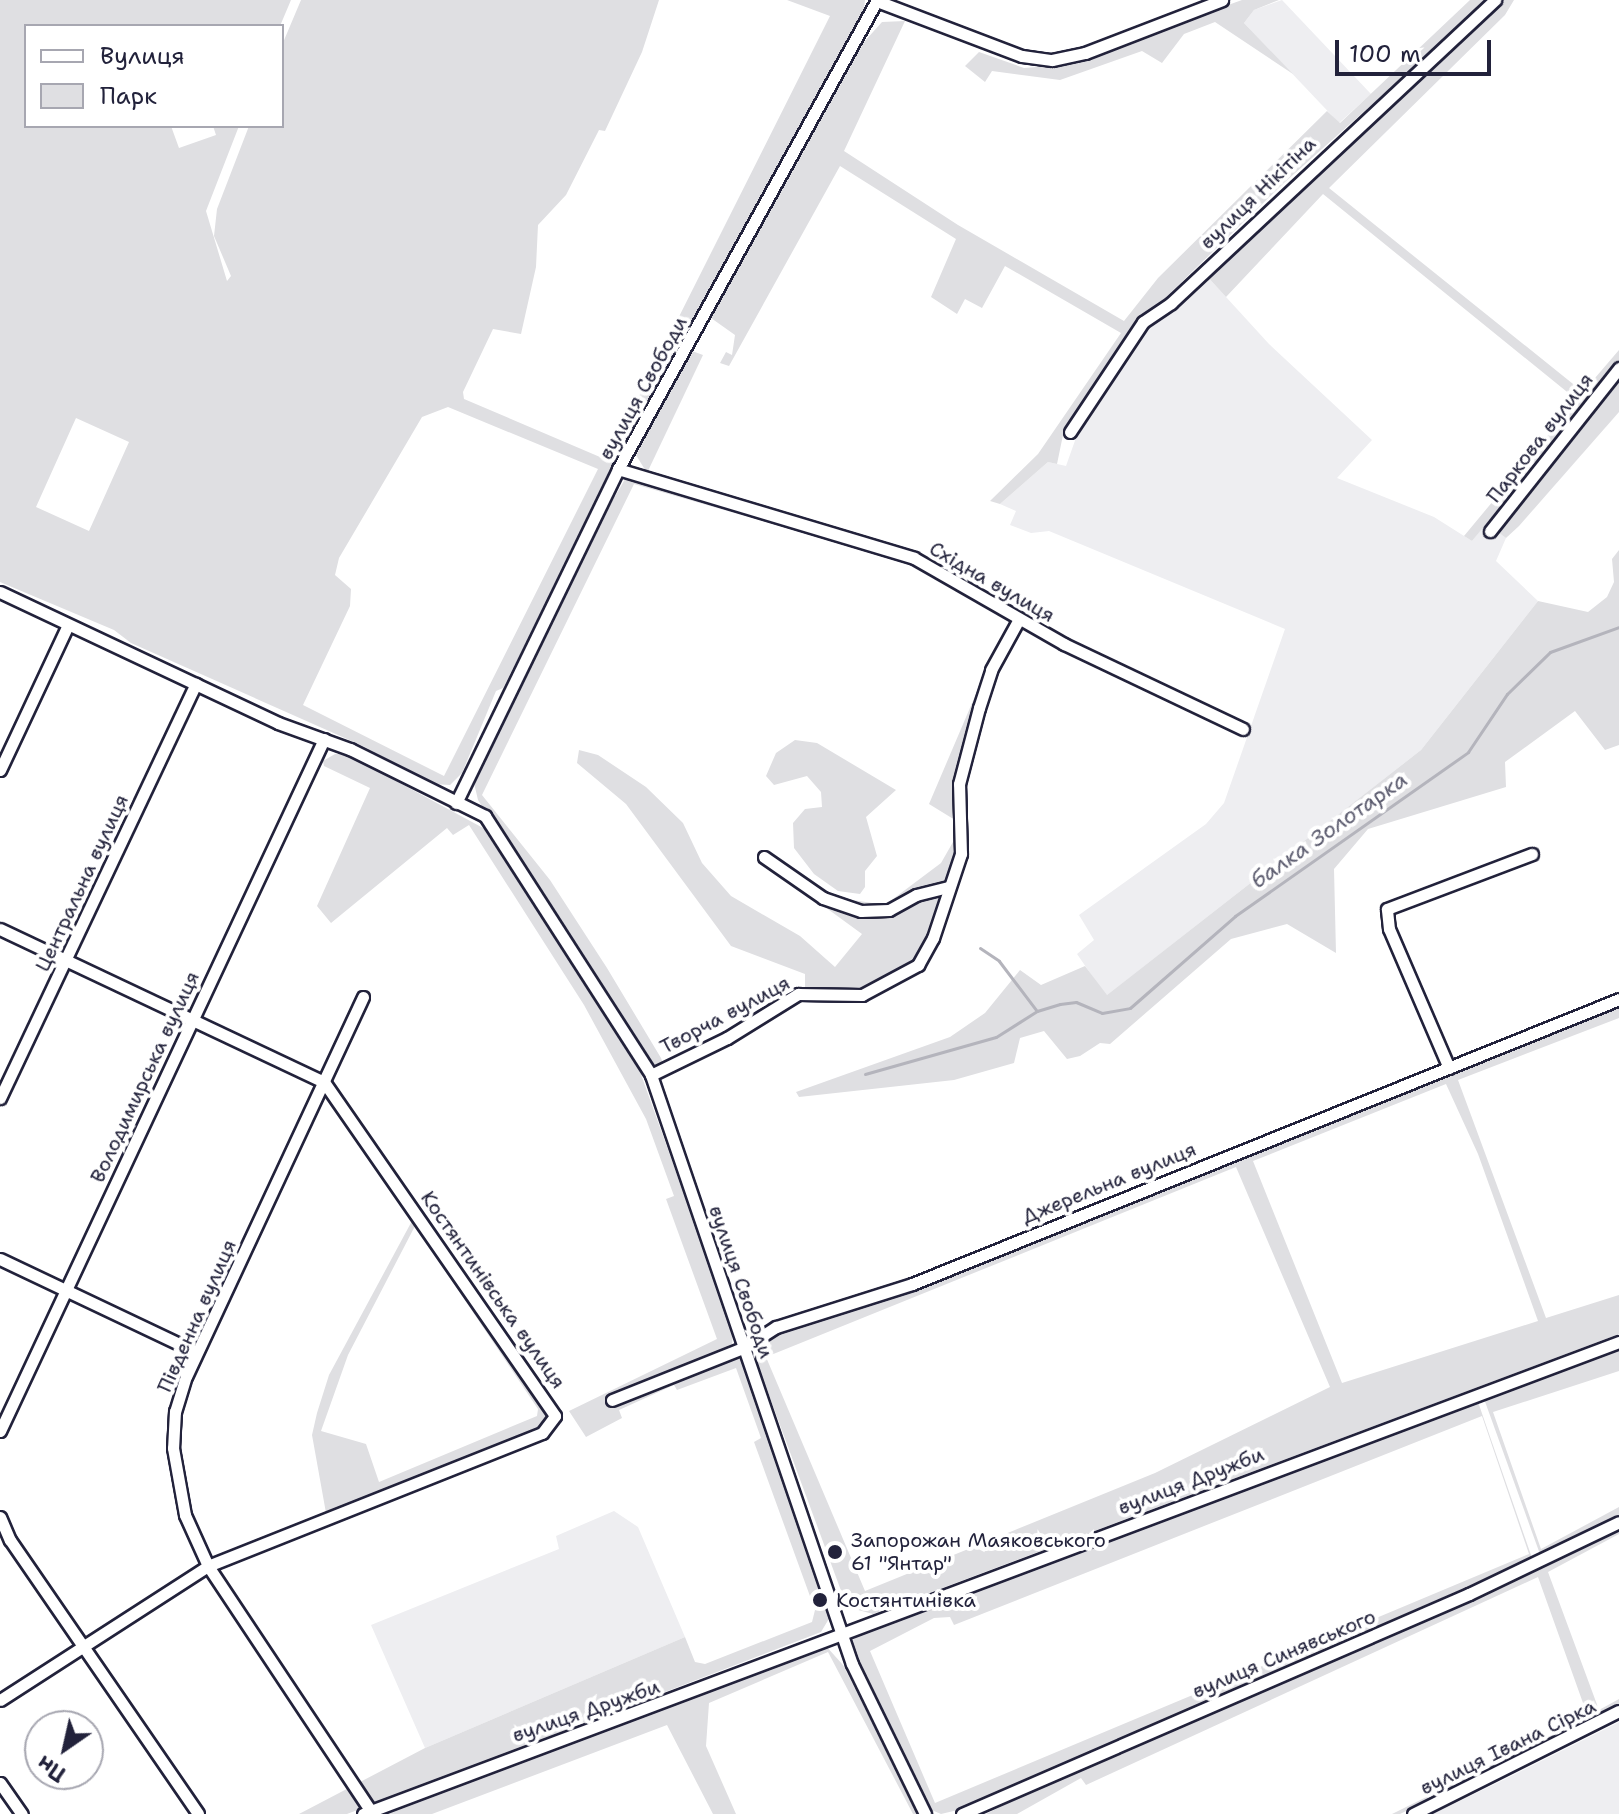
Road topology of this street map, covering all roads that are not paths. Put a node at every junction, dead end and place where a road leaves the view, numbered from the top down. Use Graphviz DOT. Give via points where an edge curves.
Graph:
graph roads {
  1 [pos="877,0"];
  2 [pos="1222,0"];
  3 [pos="1495,0"];
  4 [pos="1619,368"];
  5 [pos="1070,432"];
  6 [pos="618,469"];
  7 [pos="1490,531"];
  8 [pos="0,592"];
  9 [pos="1019,619"];
  10 [pos="68,625"];
  11 [pos="196,684"];
  12 [pos="1243,729"];
  13 [pos="324,739"];
  14 [pos="0,770"];
  15 [pos="456,803"];
  16 [pos="1532,854"];
  17 [pos="764,857"];
  18 [pos="948,887"];
  19 [pos="0,929"];
  20 [pos="66,960"];
  21 [pos="363,997"];
  22 [pos="1619,999"];
  23 [pos="192,1019"];
  24 [pos="1449,1068"];
  25 [pos="651,1075"];
  26 [pos="324,1082"];
  27 [pos="0,1098"];
  28 [pos="0,1259"];
  29 [pos="64,1290"];
  30 [pos="1619,1342"];
  31 [pos="745,1347"];
  32 [pos="196,1352"];
  33 [pos="612,1400"];
  34 [pos="0,1431"];
  35 [pos="0,1517"];
  36 [pos="1619,1522"];
  37 [pos="208,1566"];
  38 [pos="842,1633"];
  39 [pos="82,1647"];
  40 [pos="0,1700"];
  41 [pos="1619,1711"];
  42 [pos="0,1783"];
  43 [pos="367,1812"];
  44 [pos="22,1814"];
  45 [pos="198,1814"];
  46 [pos="925,1814"];
  47 [pos="962,1814"];
  48 [pos="1413,1814"];
  1 -- 2 [label="street" via="1022,56 1052,60 1085,53"];
  1 -- 6 [label="street, вулиця Свободи"];
  3 -- 5 [label="street, вулиця Нікітіна" via="1171,303 1143,322"];
  4 -- 7 [label="street, Паркова вулиця"];
  6 -- 9 [label="street, Східна вулиця" via="914,558 973,587"];
  6 -- 15 [label="street, вулиця Свободи"];
  8 -- 10 [label="street, вулиця Свободи"];
  9 -- 12 [label="street, Східна вулиця"];
  9 -- 18 [label="street, Творча вулиця" via="991,670 960,774 963,842"];
  10 -- 11 [label="street, вулиця Свободи"];
  10 -- 14 [label="street"];
  11 -- 13 [label="street, вулиця Свободи"];
  11 -- 20 [label="street, Центральна вулиця"];
  13 -- 15 [label="street, вулиця Свободи"];
  13 -- 23 [label="street, Володимирська вулиця"];
  15 -- 25 [label="street, вулиця Свободи" via="485,816"];
  16 -- 24 [label="street" via="1387,909 1389,929"];
  17 -- 18 [label="street" via="823,898 861,911 889,910 916,895"];
  18 -- 25 [label="street, Творча вулиця" via="929,947 904,976 862,995 798,994 727,1038"];
  19 -- 20 [label="street, Костянтинівська вулиця"];
  20 -- 23 [label="street, Костянтинівська вулиця"];
  20 -- 27 [label="street, Центральна вулиця"];
  21 -- 26 [label="street, Південна вулиця"];
  22 -- 24 [label="street, Джерельна вулиця"];
  23 -- 26 [label="street, Костянтинівська вулиця"];
  23 -- 29 [label="street, Володимирська вулиця"];
  24 -- 31 [label="street, Джерельна вулиця" via="1303,1122 912,1284 776,1327"];
  25 -- 31 [label="street, вулиця Свободи"];
  26 -- 32 [label="street, Південна вулиця"];
  26 -- 37 [label="street, Костянтинівська вулиця" via="542,1393 554,1422 542,1433"];
  28 -- 29 [label="street"];
  29 -- 32 [label="street"];
  29 -- 34 [label="street, Володимирська вулиця"];
  30 -- 38 [label="street, вулиця Дружби"];
  31 -- 33 [label="street, Джерельна вулиця"];
  31 -- 38 [label="street, вулиця Свободи"];
  32 -- 37 [label="street, Південна вулиця" via="177,1401 173,1448 185,1515"];
  35 -- 39 [label="street"];
  36 -- 47 [label="street, вулиця Синявського" via="1469,1594"];
  37 -- 39 [label="street, Костянтинівська вулиця"];
  37 -- 43 [label="street, Південна вулиця"];
  38 -- 43 [label="street, вулиця Дружби"];
  38 -- 46 [label="street, вулиця Свободи" via="879,1727"];
  39 -- 40 [label="street, Костянтинівська вулиця"];
  39 -- 45 [label="street"];
  41 -- 48 [label="street, вулиця Івана Сірка"];
  42 -- 44 [label="street"];
}
